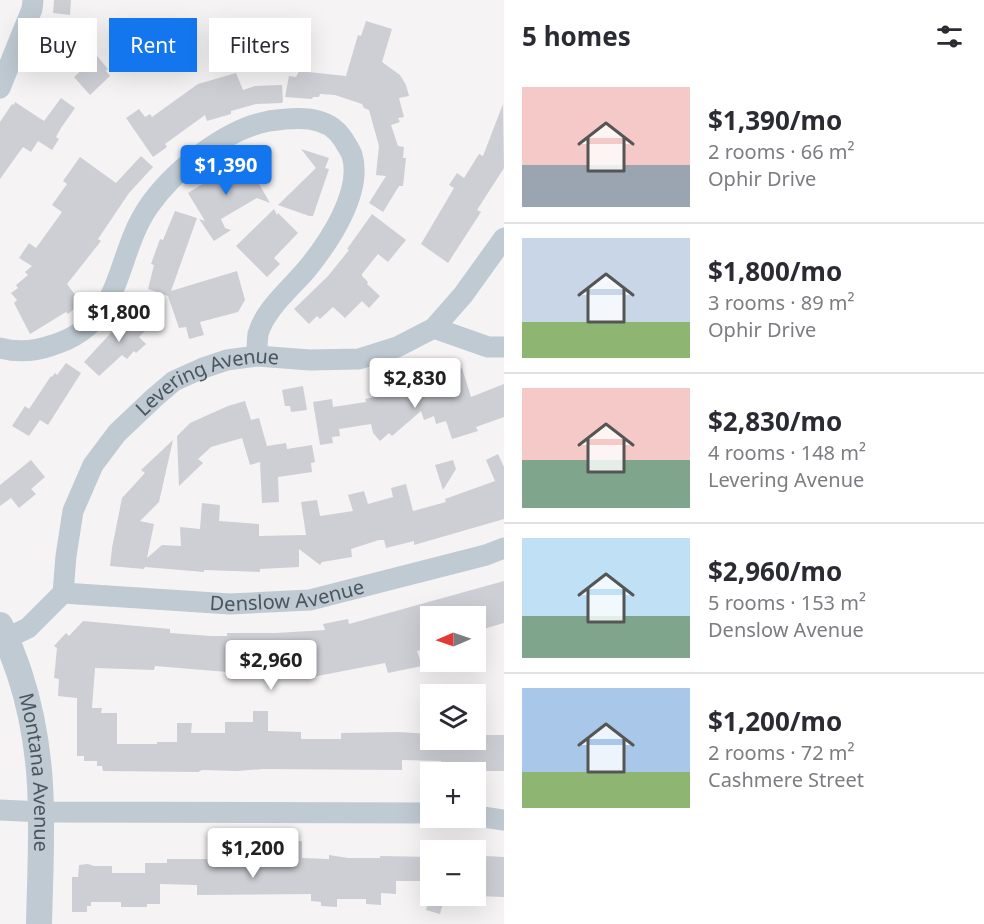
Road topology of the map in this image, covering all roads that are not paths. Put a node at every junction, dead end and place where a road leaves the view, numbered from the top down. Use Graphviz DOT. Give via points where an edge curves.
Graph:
graph roads {
  1 [pos="33,0"];
  2 [pos="0,88"];
  3 [pos="504,238"];
  4 [pos="434,328"];
  5 [pos="504,347"];
  6 [pos="0,348"];
  7 [pos="257,356"];
  8 [pos="504,548"];
  9 [pos="63,593"];
  10 [pos="3,632"];
  11 [pos="0,810"];
  12 [pos="42,812"];
  13 [pos="420,813"];
  14 [pos="486,817"];
  15 [pos="504,820"];
  16 [pos="39,924"];
  1 -- 2 [label="street"];
  3 -- 4 [label="street, Levering Avenue"];
  4 -- 5 [label="street"];
  4 -- 7 [label="street, Levering Avenue" via="397,347 359,359"];
  6 -- 7 [label="street" via="36,351 70,340 96,320 113,294 149,206 183,168 220,140 261,123 305,117 338,132 352,154 355,175 351,195 326,244 273,306 258,333"];
  7 -- 9 [label="street, Levering Avenue" via="227,360 174,381 117,433 93,465 73,511"];
  8 -- 9 [label="street, Denslow Avenue" via="310,600 230,604"];
  9 -- 10 [label="street" via="28,628"];
  10 -- 12 [label="street, Montana Avenue" via="25,690 36,734"];
  11 -- 12 [label="street"];
  12 -- 13 [label="street"];
  12 -- 16 [label="street, Montana Avenue"];
  14 -- 15 [label="street"];
}
